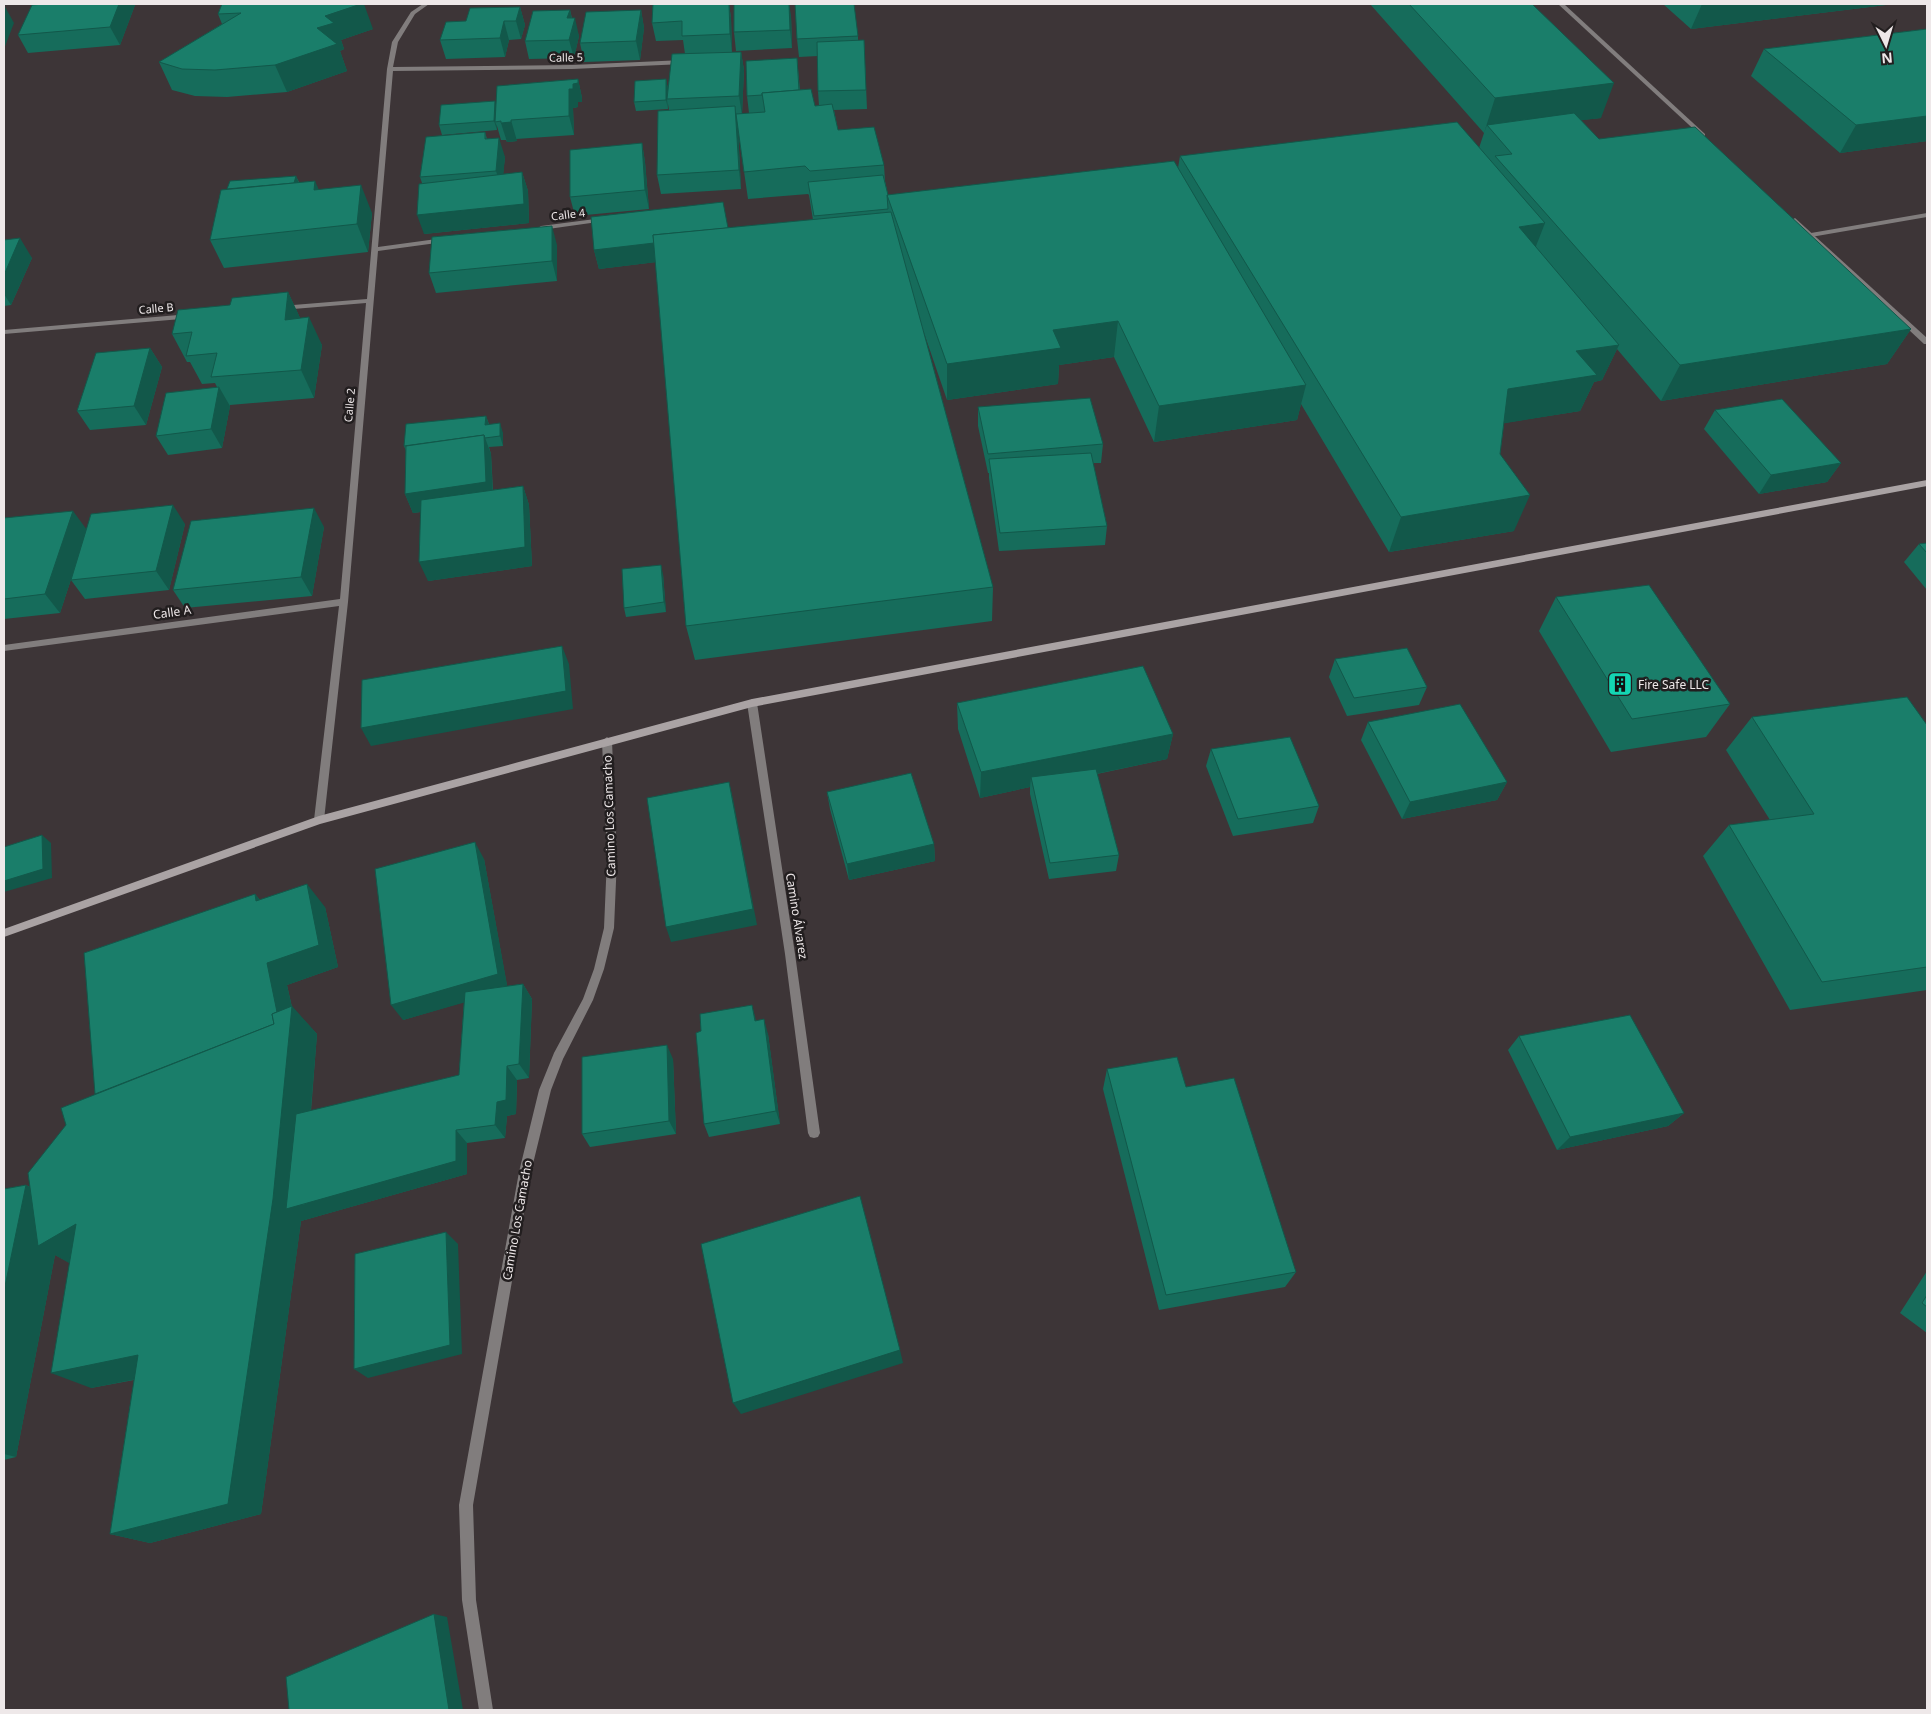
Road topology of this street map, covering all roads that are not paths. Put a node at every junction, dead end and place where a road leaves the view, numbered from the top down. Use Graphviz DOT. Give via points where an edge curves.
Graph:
graph roads {
  1 [pos="426,4"];
  2 [pos="1561,4"];
  3 [pos="695,61"];
  4 [pos="390,69"];
  5 [pos="1711,142"];
  6 [pos="1789,215"];
  7 [pos="1927,216"];
  8 [pos="614,219"];
  9 [pos="534,229"];
  10 [pos="1811,235"];
  11 [pos="455,239"];
  12 [pos="376,248"];
  13 [pos="369,301"];
  14 [pos="270,309"];
  15 [pos="201,315"];
  16 [pos="4,332"];
  17 [pos="1927,342"];
  18 [pos="1927,483"];
  19 [pos="344,602"];
  20 [pos="4,648"];
  21 [pos="752,703"];
  22 [pos="607,740"];
  23 [pos="318,820"];
  24 [pos="4,933"];
  25 [pos="814,1133"];
  26 [pos="486,1710"];
  1 -- 4 [label="street, Calle 2" via="413,13 395,42"];
  2 -- 5 [label="street"];
  3 -- 4 [label="street, Calle 5" via="572,67"];
  4 -- 12 [label="street, Calle 2"];
  6 -- 10 [label="street"];
  7 -- 10 [label="street"];
  8 -- 9 [label="street, Calle 4"];
  10 -- 17 [label="street"];
  11 -- 12 [label="street"];
  12 -- 13 [label="street, Calle 2"];
  13 -- 14 [label="street"];
  13 -- 19 [label="street, Calle 2"];
  15 -- 16 [label="street, Calle B"];
  18 -- 21 [label="street"];
  19 -- 20 [label="street, Calle A"];
  19 -- 23 [label="street, Calle 2"];
  21 -- 22 [label="street"];
  21 -- 25 [label="street, Camino Álvarez"];
  22 -- 23 [label="street"];
  22 -- 26 [label="street, Camino Los Camacho" via="612,858 609,928 588,1000 545,1090 525,1172 466,1505 469,1600"];
  23 -- 24 [label="street"];
}
